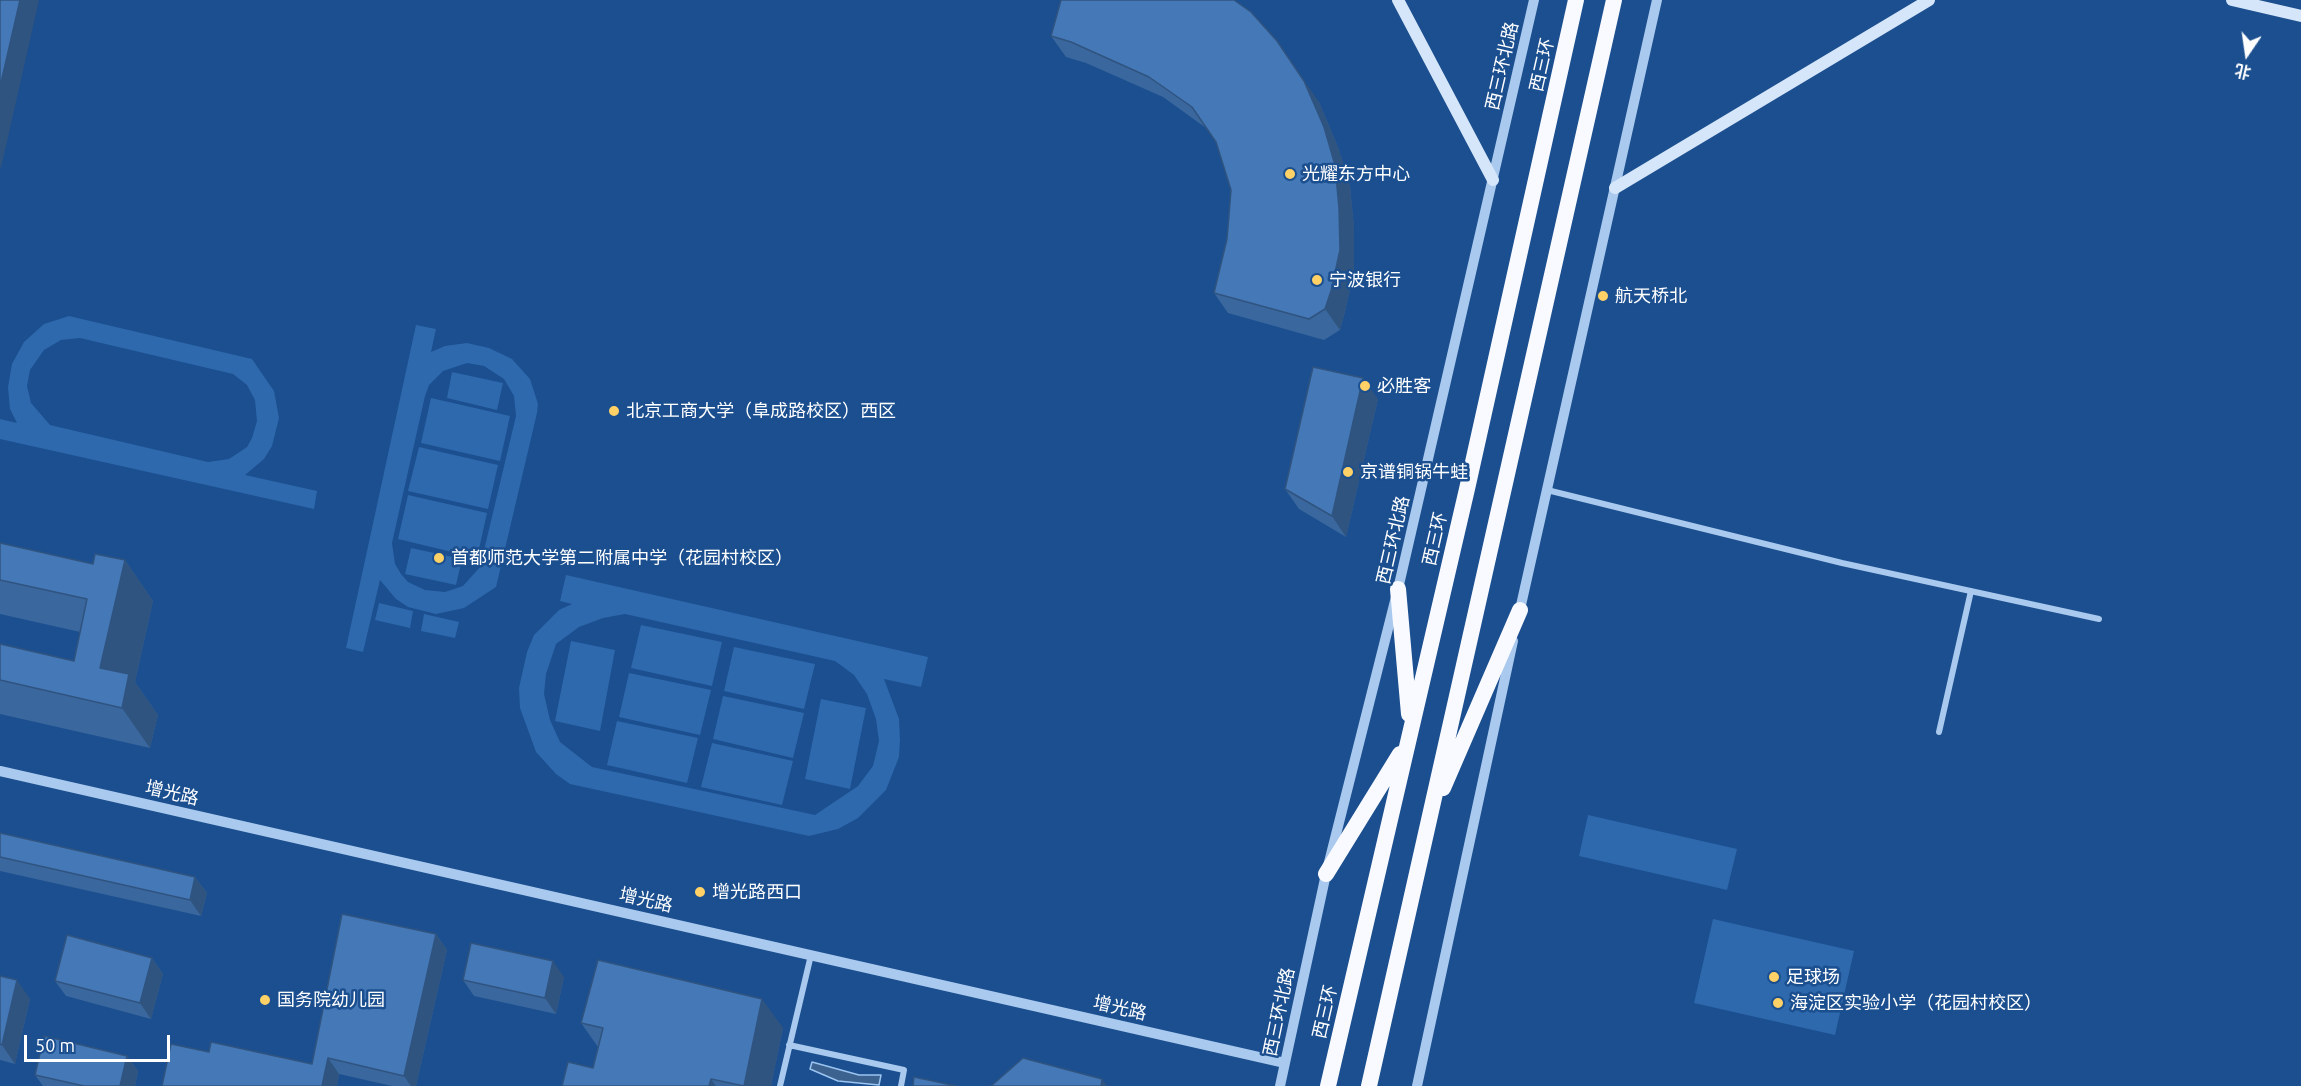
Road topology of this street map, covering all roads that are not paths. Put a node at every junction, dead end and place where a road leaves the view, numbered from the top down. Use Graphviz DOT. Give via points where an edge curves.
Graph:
graph roads {
  1 [pos="1398,0"];
  2 [pos="1534,0"];
  3 [pos="1576,0"];
  4 [pos="1614,0"];
  5 [pos="1657,0"];
  6 [pos="1929,0"];
  7 [pos="2232,0"];
  8 [pos="2301,16"];
  9 [pos="1494,180"];
  10 [pos="1615,188"];
  11 [pos="1547,490"];
  12 [pos="1398,589"];
  13 [pos="1971,591"];
  14 [pos="1520,610"];
  15 [pos="2099,619"];
  16 [pos="1939,732"];
  17 [pos="1408,737"];
  18 [pos="0,771"];
  19 [pos="1426,827"];
  20 [pos="1326,874"];
  21 [pos="811,955"];
  22 [pos="789,1045"];
  23 [pos="1285,1063"];
  24 [pos="780,1086"];
  25 [pos="901,1086"];
  26 [pos="1280,1086"];
  27 [pos="1328,1086"];
  28 [pos="1369,1086"];
  29 [pos="1417,1086"];
  1 -- 9 [label="main road"];
  2 -- 9 [label="street, 西三环北路"];
  3 -- 17 [label="highway, 西三环"];
  4 -- 19 [label="highway"];
  5 -- 10 [label="street"];
  6 -- 10 [label="main road"];
  7 -- 8 [label="main road"];
  9 -- 12 [label="street, 西三环北路"];
  10 -- 11 [label="street"];
  11 -- 13 [label="street"];
  11 -- 14 [label="street"];
  12 -- 17 [label="highway"];
  12 -- 20 [label="street, 西三环北路"];
  13 -- 15 [label="street"];
  13 -- 16 [label="street"];
  14 -- 19 [label="highway"];
  14 -- 29 [label="street"];
  17 -- 20 [label="highway"];
  17 -- 27 [label="highway, 西三环"];
  18 -- 21 [label="street, 增光路"];
  19 -- 28 [label="highway"];
  20 -- 23 [label="street, 西三环北路"];
  21 -- 22 [label="street"];
  21 -- 23 [label="street, 增光路"];
  22 -- 24 [label="street"];
  22 -- 25 [label="street" via="904,1070"];
  23 -- 26 [label="street, 西三环北路"];
}
